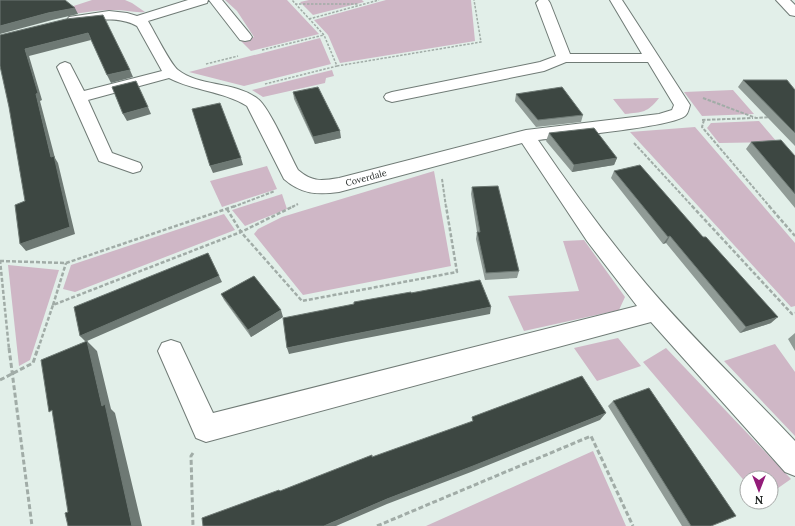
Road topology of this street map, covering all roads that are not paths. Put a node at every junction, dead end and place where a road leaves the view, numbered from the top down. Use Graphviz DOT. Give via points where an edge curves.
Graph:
graph roads {
  1 [pos="202,0"];
  2 [pos="215,0"];
  3 [pos="616,0"];
  4 [pos="782,0"];
  5 [pos="543,4"];
  6 [pos="795,12"];
  7 [pos="137,20"];
  8 [pos="62,23"];
  9 [pos="245,37"];
  10 [pos="564,58"];
  11 [pos="651,58"];
  12 [pos="65,67"];
  13 [pos="171,73"];
  14 [pos="80,97"];
  15 [pos="392,97"];
  16 [pos="526,136"];
  17 [pos="133,167"];
  18 [pos="656,311"];
  19 [pos="171,351"];
  20 [pos="795,462"];
  1 -- 7 [label="street"];
  2 -- 9 [label="street"];
  3 -- 11 [label="street"];
  4 -- 6 [label="street"];
  5 -- 10 [label="street"];
  7 -- 8 [label="street" via="114,16"];
  7 -- 13 [label="street" via="142,23"];
  10 -- 11 [label="street"];
  10 -- 15 [label="street" via="544,66"];
  11 -- 16 [label="street, Coverdale" via="682,105 679,113 662,119"];
  12 -- 14 [label="street"];
  13 -- 14 [label="street"];
  13 -- 16 [label="street, Coverdale" via="186,81 233,93 253,103 291,174 300,182 311,186 339,185"];
  14 -- 17 [label="street" via="105,157"];
  16 -- 18 [label="street" via="589,230"];
  18 -- 19 [label="street" via="206,428"];
  18 -- 20 [label="street"];
}
